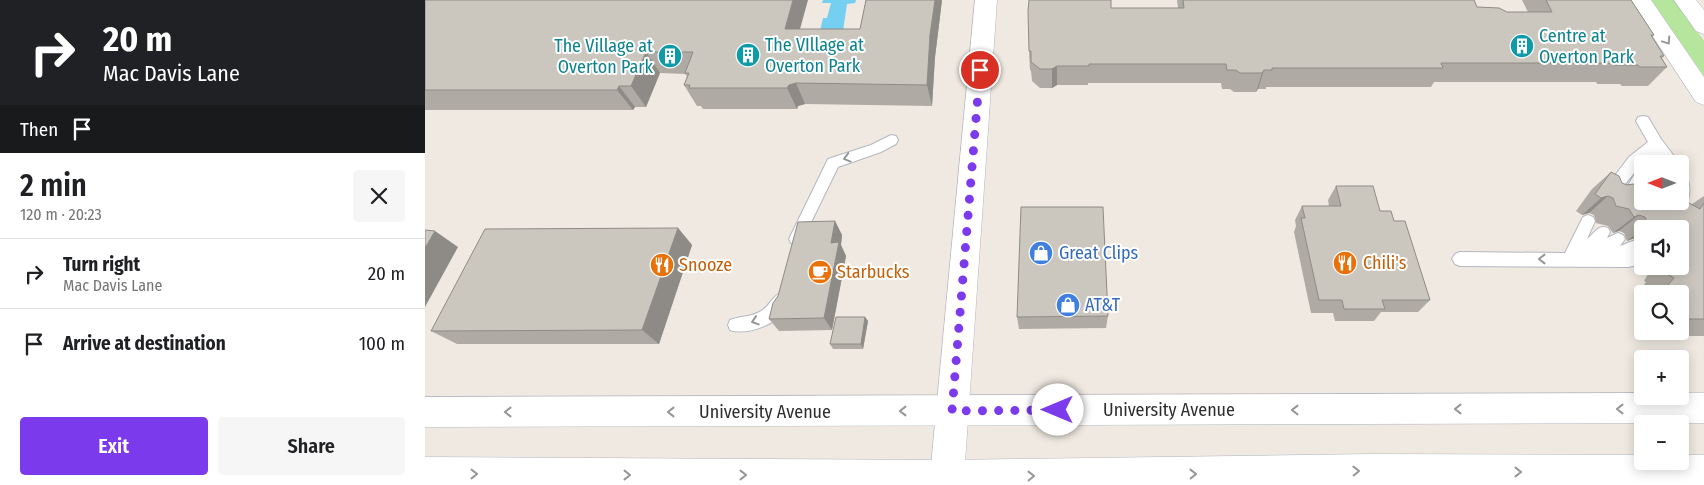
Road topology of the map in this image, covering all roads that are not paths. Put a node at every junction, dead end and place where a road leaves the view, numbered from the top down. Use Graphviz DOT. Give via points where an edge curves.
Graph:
graph roads {
  1 [pos="986,0"];
  2 [pos="1640,0"];
  3 [pos="1685,0"];
  4 [pos="1704,26"];
  5 [pos="1704,96"];
  6 [pos="1643,121"];
  7 [pos="891,140"];
  8 [pos="1656,143"];
  9 [pos="1651,155"];
  10 [pos="1658,155"];
  11 [pos="1662,155"];
  12 [pos="1666,155"];
  13 [pos="1634,188"];
  14 [pos="1608,195"];
  15 [pos="1627,199"];
  16 [pos="1677,210"];
  17 [pos="1675,214"];
  18 [pos="1588,221"];
  19 [pos="1603,232"];
  20 [pos="1618,239"];
  21 [pos="1634,255"];
  22 [pos="791,256"];
  23 [pos="1460,259"];
  24 [pos="1569,259"];
  25 [pos="785,284"];
  26 [pos="736,325"];
  27 [pos="1704,408"];
  28 [pos="952,411"];
  29 [pos="425,412"];
  30 [pos="1704,472"];
  31 [pos="425,474"];
  32 [pos="947,477"];
  1 -- 28 [label="main road"];
  2 -- 5 [label="main road, one-way"];
  3 -- 4 [label="main road"];
  6 -- 8 [label="lane"];
  7 -- 22 [label="lane, one-way" via="874,151 833,164 796,237"];
  8 -- 9 [label="lane"];
  8 -- 10 [label="lane"];
  8 -- 11 [label="lane"];
  8 -- 12 [label="lane"];
  8 -- 14 [label="lane" via="1634,161"];
  13 -- 15 [label="lane"];
  16 -- 17 [label="lane"];
  18 -- 24 [label="lane"];
  19 -- 24 [label="lane"];
  20 -- 24 [label="lane"];
  21 -- 24 [label="lane" via="1628,260"];
  24 -- 23 [label="lane, one-way"];
  25 -- 26 [label="lane, one-way" via="780,303 768,316 753,323"];
  27 -- 28 [label="main road, University Avenue, one-way"];
  28 -- 29 [label="main road, University Avenue, one-way"];
  28 -- 32 [label="main road"];
  32 -- 30 [label="main road, one-way" via="1373,471"];
  31 -- 32 [label="main road, one-way"];
}
